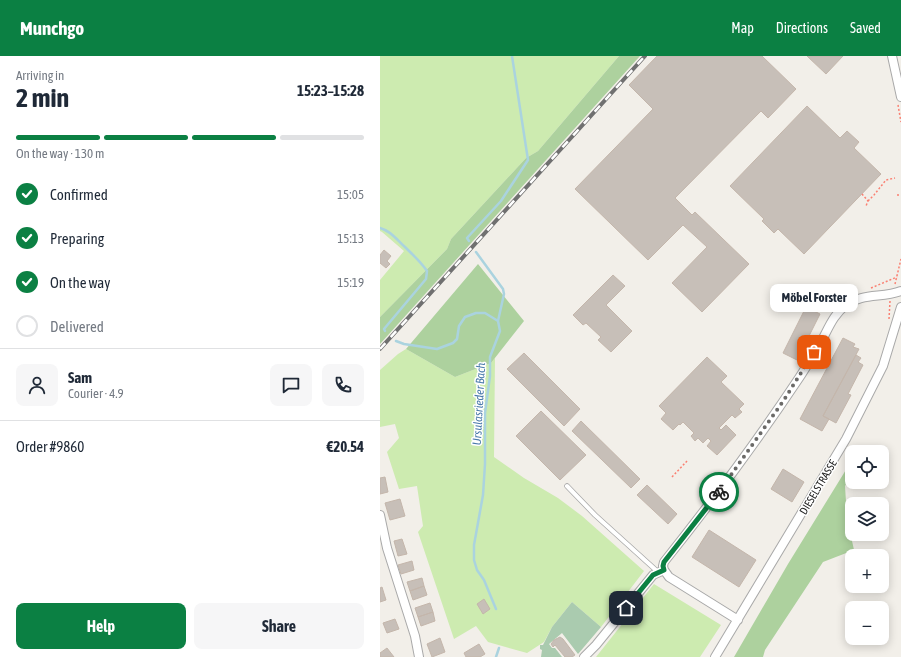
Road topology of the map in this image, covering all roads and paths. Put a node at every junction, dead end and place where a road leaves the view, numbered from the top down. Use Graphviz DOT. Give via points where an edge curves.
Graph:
graph roads {
  1 [pos="892,56"];
  2 [pos="901,97"];
  3 [pos="895,178"];
  4 [pos="879,193"];
  5 [pos="862,194"];
  6 [pos="874,195"];
  7 [pos="897,195"];
  8 [pos="901,195"];
  9 [pos="868,201"];
  10 [pos="866,206"];
  11 [pos="901,259"];
  12 [pos="897,277"];
  13 [pos="901,291"];
  14 [pos="892,295"];
  15 [pos="901,307"];
  16 [pos="888,321"];
  17 [pos="687,461"];
  18 [pos="672,477"];
  19 [pos="567,486"];
  20 [pos="380,514"];
  21 [pos="661,571"];
  22 [pos="738,620"];
  23 [pos="419,657"];
  24 [pos="584,657"];
  25 [pos="715,657"];
  1 -- 2 [label="street"];
  3 -- 6 [label="path" via="886,180"];
  4 -- 6 [label="path"];
  5 -- 9 [label="path"];
  6 -- 9 [label="path"];
  7 -- 8 [label="path"];
  9 -- 10 [label="path"];
  11 -- 12 [label="path"];
  13 -- 14 [label="street"];
  14 -- 16 [label="path" via="888,307"];
  14 -- 21 [label="street" via="857,299 842,309 832,321 786,398 720,491 664,562"];
  15 -- 22 [label="street, DIESELSTRASSE" via="883,366 846,439"];
  17 -- 18 [label="path"];
  19 -- 21 [label="lane" via="595,515"];
  20 -- 23 [label="street" via="387,548 415,636"];
  21 -- 22 [label="street"];
  21 -- 24 [label="street" via="653,575"];
  22 -- 25 [label="street, DIESELSTRASSE"];
}
